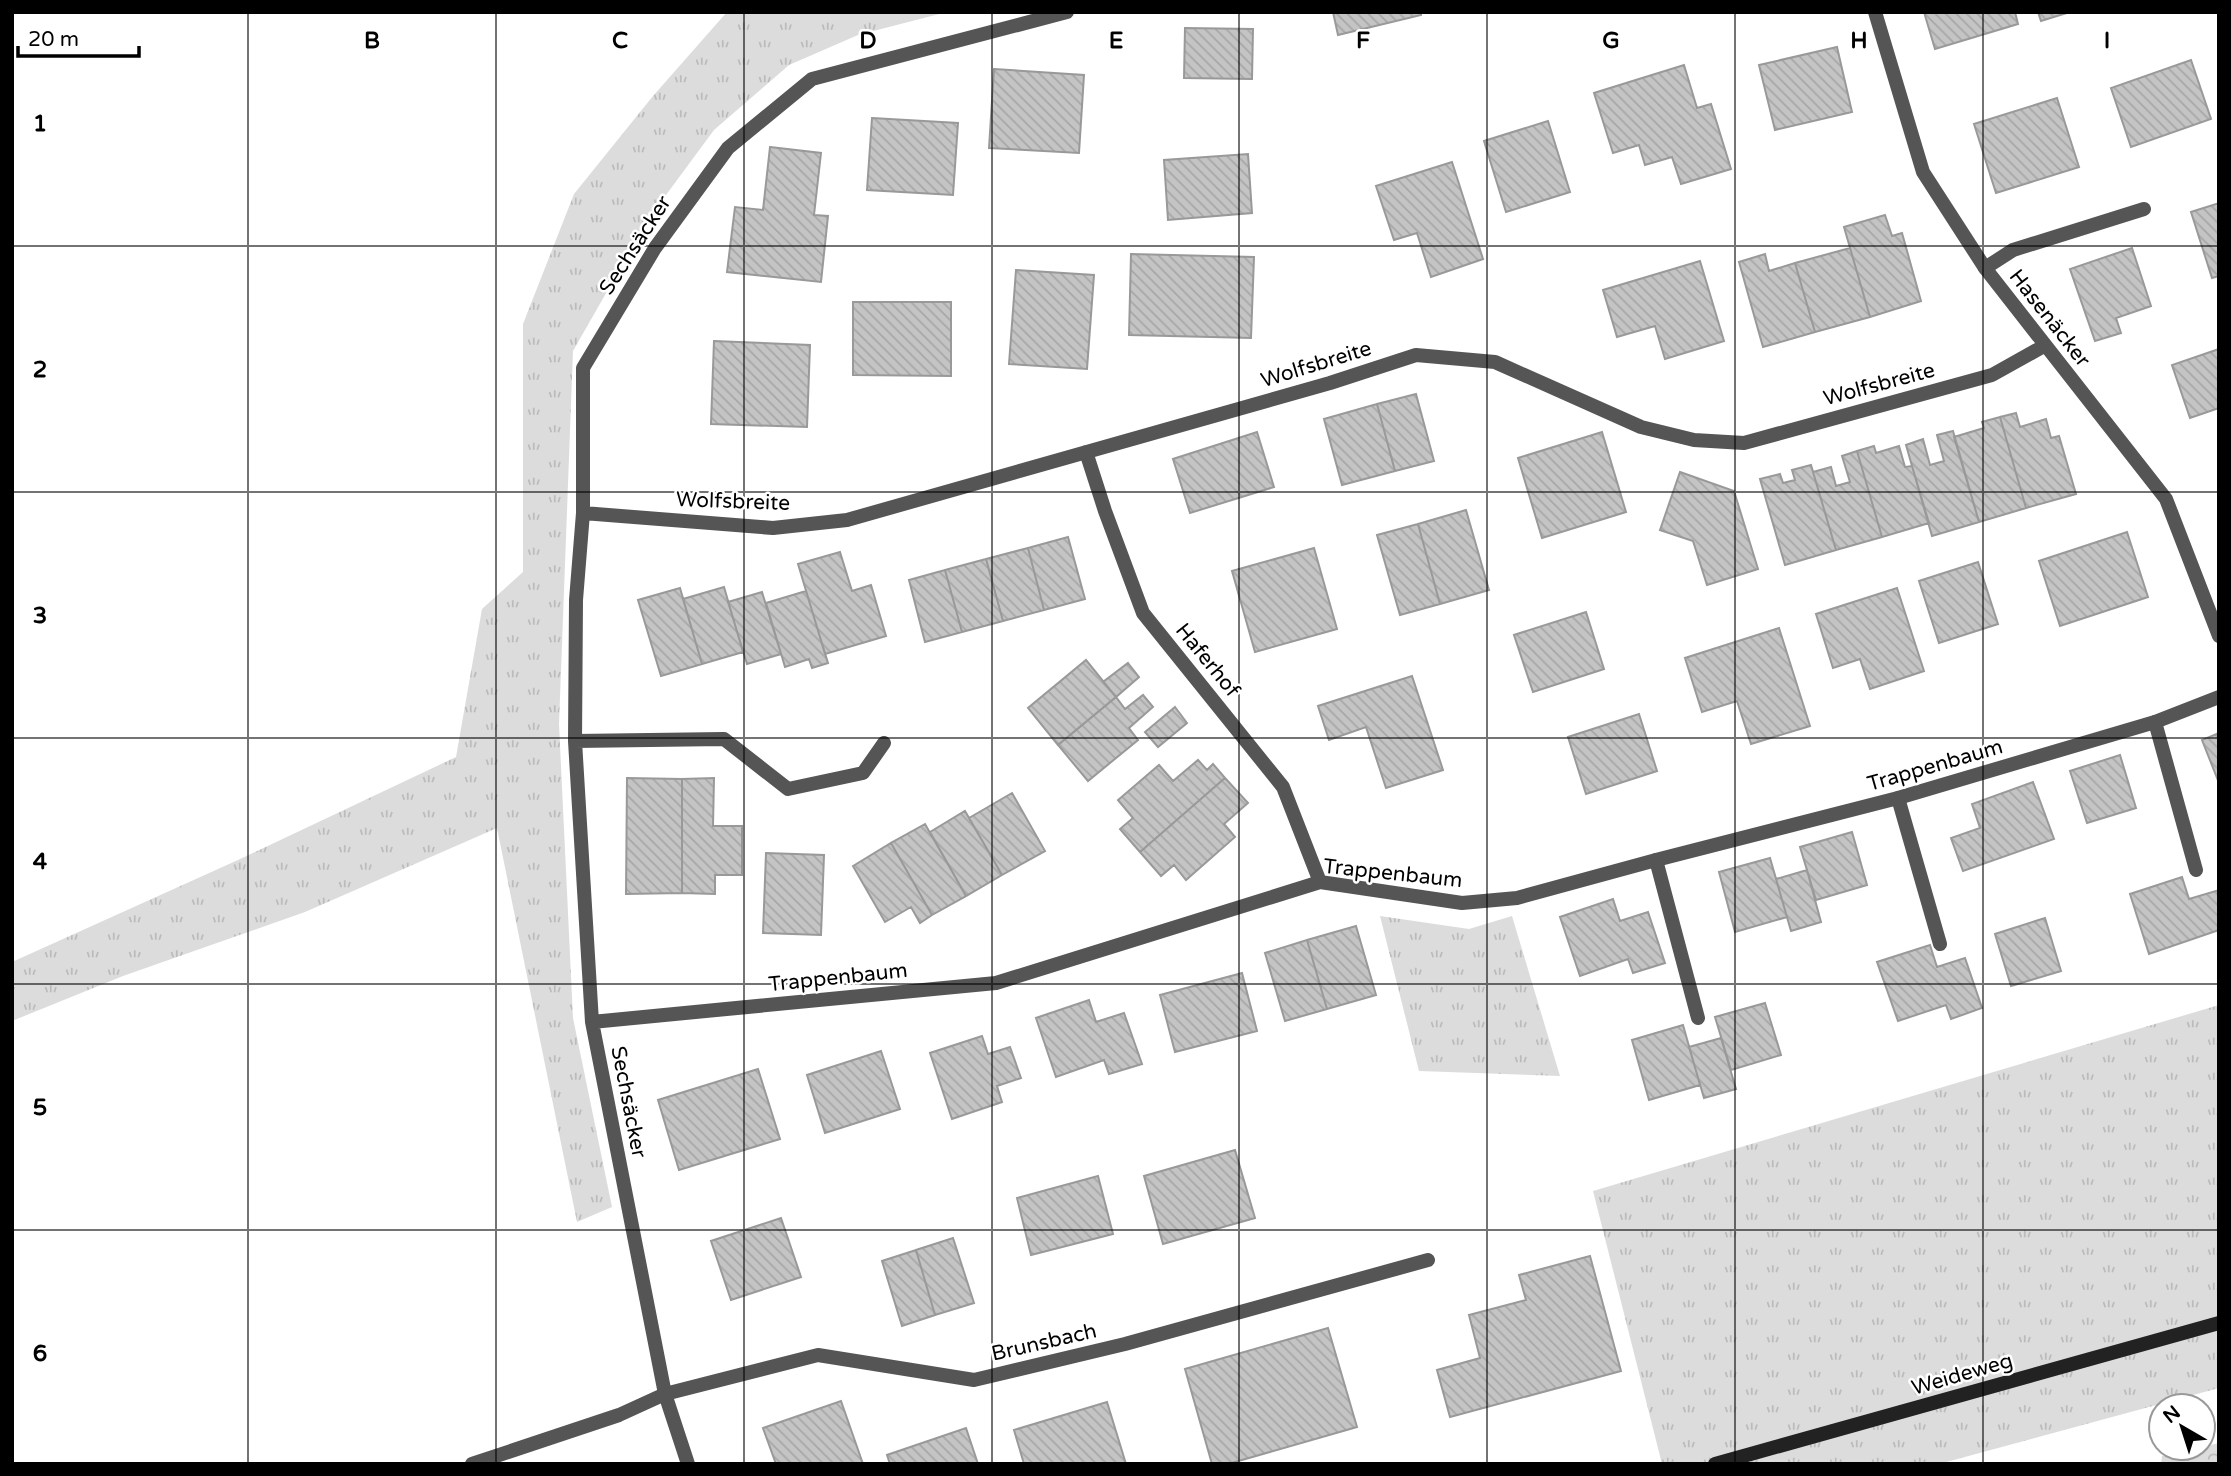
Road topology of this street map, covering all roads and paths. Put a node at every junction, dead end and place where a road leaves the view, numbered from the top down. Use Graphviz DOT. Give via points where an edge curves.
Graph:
graph roads {
  1 [pos="1067,12"];
  2 [pos="1875,12"];
  3 [pos="2144,209"];
  4 [pos="1985,268"];
  5 [pos="2044,346"];
  6 [pos="1086,452"];
  7 [pos="583,513"];
  8 [pos="2219,636"];
  9 [pos="2219,697"];
  10 [pos="2155,722"];
  11 [pos="575,741"];
  12 [pos="884,743"];
  13 [pos="1898,798"];
  14 [pos="1656,860"];
  15 [pos="2196,870"];
  16 [pos="1320,882"];
  17 [pos="1940,944"];
  18 [pos="1698,1018"];
  19 [pos="592,1022"];
  20 [pos="1428,1260"];
  21 [pos="2219,1323"];
  22 [pos="665,1394"];
  23 [pos="472,1464"];
  24 [pos="688,1464"];
  25 [pos="1715,1464"];
  1 -- 7 [label="street, Sechsäcker" via="812,79 728,148 655,248 583,368"];
  2 -- 4 [label="street, Hasenäcker" via="1923,172"];
  3 -- 4 [label="street" via="2013,250"];
  4 -- 5 [label="street, Hasenäcker"];
  5 -- 6 [label="street, Wolfsbreite" via="1992,375 1744,443 1694,440 1641,427 1495,362 1416,355"];
  5 -- 8 [label="street, Hasenäcker" via="2166,499"];
  6 -- 7 [label="street, Wolfsbreite" via="847,520 773,528"];
  6 -- 16 [label="street, Haferhof" via="1143,613 1283,787"];
  7 -- 11 [label="street, Sechsäcker" via="576,600"];
  9 -- 10 [label="street, Trappenbaum"];
  10 -- 13 [label="street, Trappenbaum"];
  10 -- 15 [label="street"];
  11 -- 12 [label="street" via="724,739 788,789 863,773"];
  11 -- 19 [label="street, Sechsäcker"];
  13 -- 14 [label="street, Trappenbaum"];
  13 -- 17 [label="street"];
  14 -- 16 [label="street, Trappenbaum" via="1517,898 1462,903"];
  14 -- 18 [label="street"];
  16 -- 19 [label="street, Trappenbaum" via="996,983"];
  19 -- 22 [label="street, Sechsäcker"];
  20 -- 22 [label="street, Brunsbach" via="1125,1344 974,1380 818,1355"];
  21 -- 25 [label="main road, Weideweg"];
  22 -- 23 [label="street, Brunsbach" via="619,1415"];
  22 -- 24 [label="street, Sechsäcker"];
}
